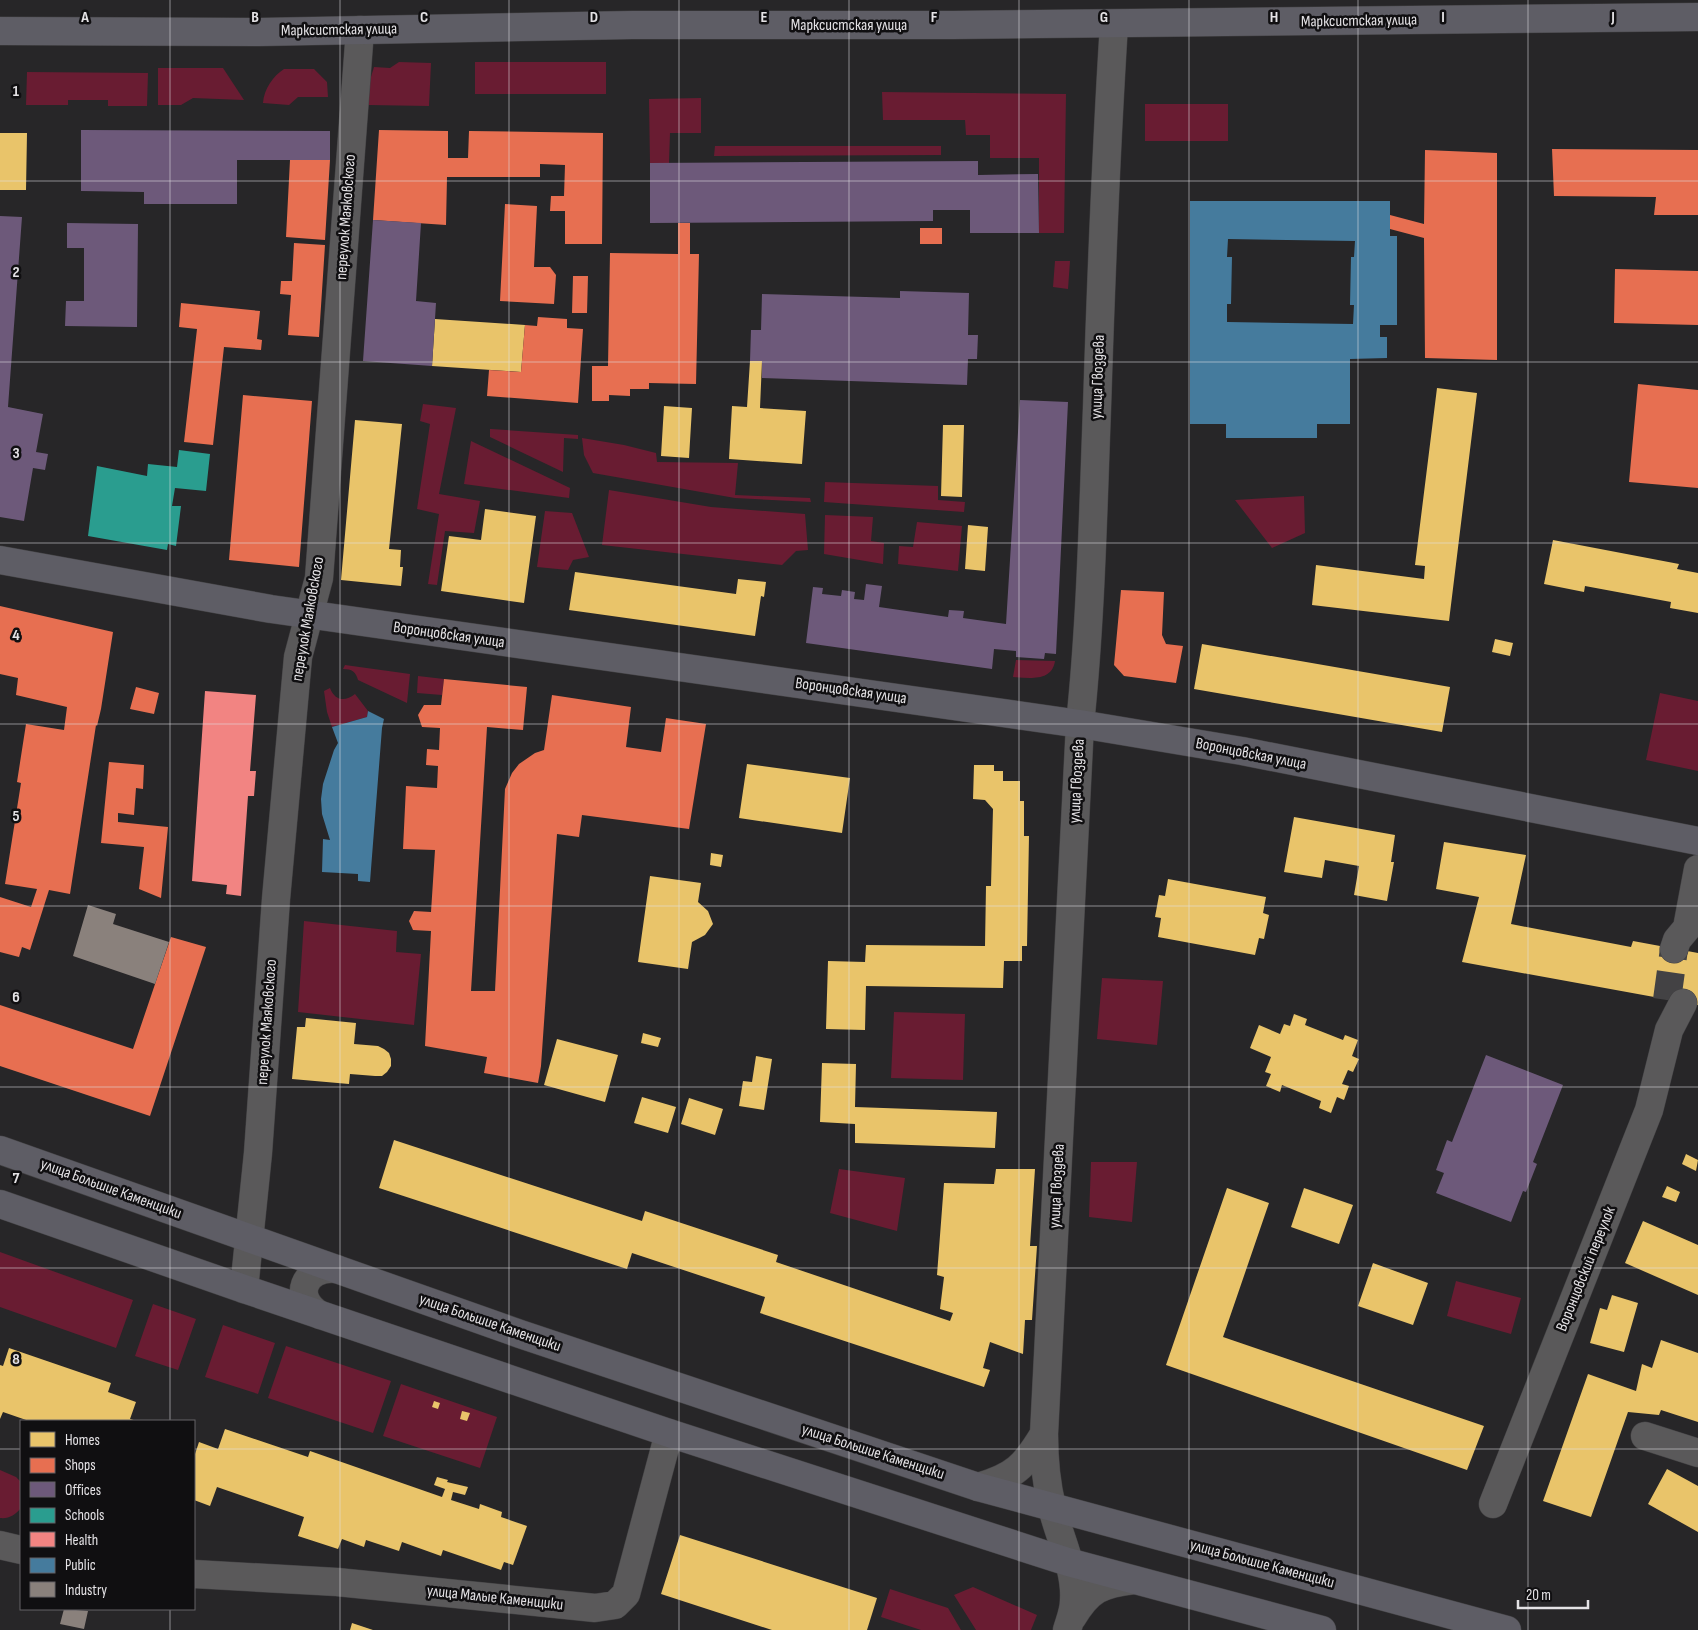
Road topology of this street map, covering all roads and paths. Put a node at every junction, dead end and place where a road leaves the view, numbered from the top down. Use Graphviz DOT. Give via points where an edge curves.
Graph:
graph roads {
  1 [pos="1698,17"];
  2 [pos="1114,24"];
  3 [pos="360,30"];
  4 [pos="0,31"];
  5 [pos="0,560"];
  6 [pos="308,615"];
  7 [pos="1080,724"];
  8 [pos="1698,841"];
  9 [pos="1698,869"];
  10 [pos="1684,943"];
  11 [pos="1675,1001"];
  12 [pos="0,1150"];
  13 [pos="0,1204"];
  14 [pos="250,1238"];
  15 [pos="336,1269"];
  16 [pos="244,1290"];
  17 [pos="320,1315"];
  18 [pos="669,1433"];
  19 [pos="1044,1434"];
  20 [pos="1645,1436"];
  21 [pos="1698,1453"];
  22 [pos="978,1487"];
  23 [pos="1493,1504"];
  24 [pos="1052,1507"];
  25 [pos="0,1545"];
  26 [pos="20,1550"];
  27 [pos="1064,1550"];
  28 [pos="195,1574"];
  29 [pos="1134,1580"];
  30 [pos="1069,1624"];
  31 [pos="1322,1630"];
  32 [pos="1508,1630"];
  1 -- 2 [label="main road, Марксистская улица"];
  2 -- 3 [label="main road, Марксистская улица" via="632,25"];
  2 -- 7 [label="street, улица Гвоздева" via="1091,579"];
  3 -- 4 [label="main road, Марксистская улица"];
  3 -- 6 [label="street, переулок Маяковского" via="319,578"];
  5 -- 6 [label="main road, Воронцовская улица"];
  6 -- 7 [label="main road, Воронцовская улица"];
  6 -- 14 [label="street, переулок Маяковского" via="298,657"];
  7 -- 8 [label="main road, Воронцовская улица" via="1242,751"];
  7 -- 19 [label="street, улица Гвоздева"];
  9 -- 10 [label="street"];
  11 -- 23 [label="street, Воронцовский переулок" via="1649,1110"];
  12 -- 14 [label="main road, улица Большие Каменщики"];
  13 -- 16 [label="main road"];
  14 -- 15 [label="main road, улица Большие Каменщики"];
  14 -- 16 [label="street"];
  15 -- 17 [label="street" via="317,1270 305,1284 306,1303"];
  15 -- 22 [label="main road, улица Большие Каменщики"];
  16 -- 17 [label="main road"];
  17 -- 18 [label="main road"];
  18 -- 27 [label="main road"];
  18 -- 28 [label="street, улица Малые Каменщики" via="626,1594 615,1605 595,1608 337,1582"];
  19 -- 22 [label="street" via="1033,1454 1018,1470 1000,1481"];
  19 -- 24 [label="street, улица Гвоздева"];
  20 -- 21 [label="street"];
  22 -- 24 [label="main road, улица Большие Каменщики"];
  24 -- 27 [label="street, улица Гвоздева"];
  24 -- 32 [label="main road, улица Большие Каменщики"];
  25 -- 26 [label="street"];
  27 -- 29 [label="main road"];
  27 -- 30 [label="street, улица Гвоздева" via="1074,1591"];
  29 -- 30 [label="street" via="1096,1589 1082,1601"];
  29 -- 31 [label="main road"];
}
